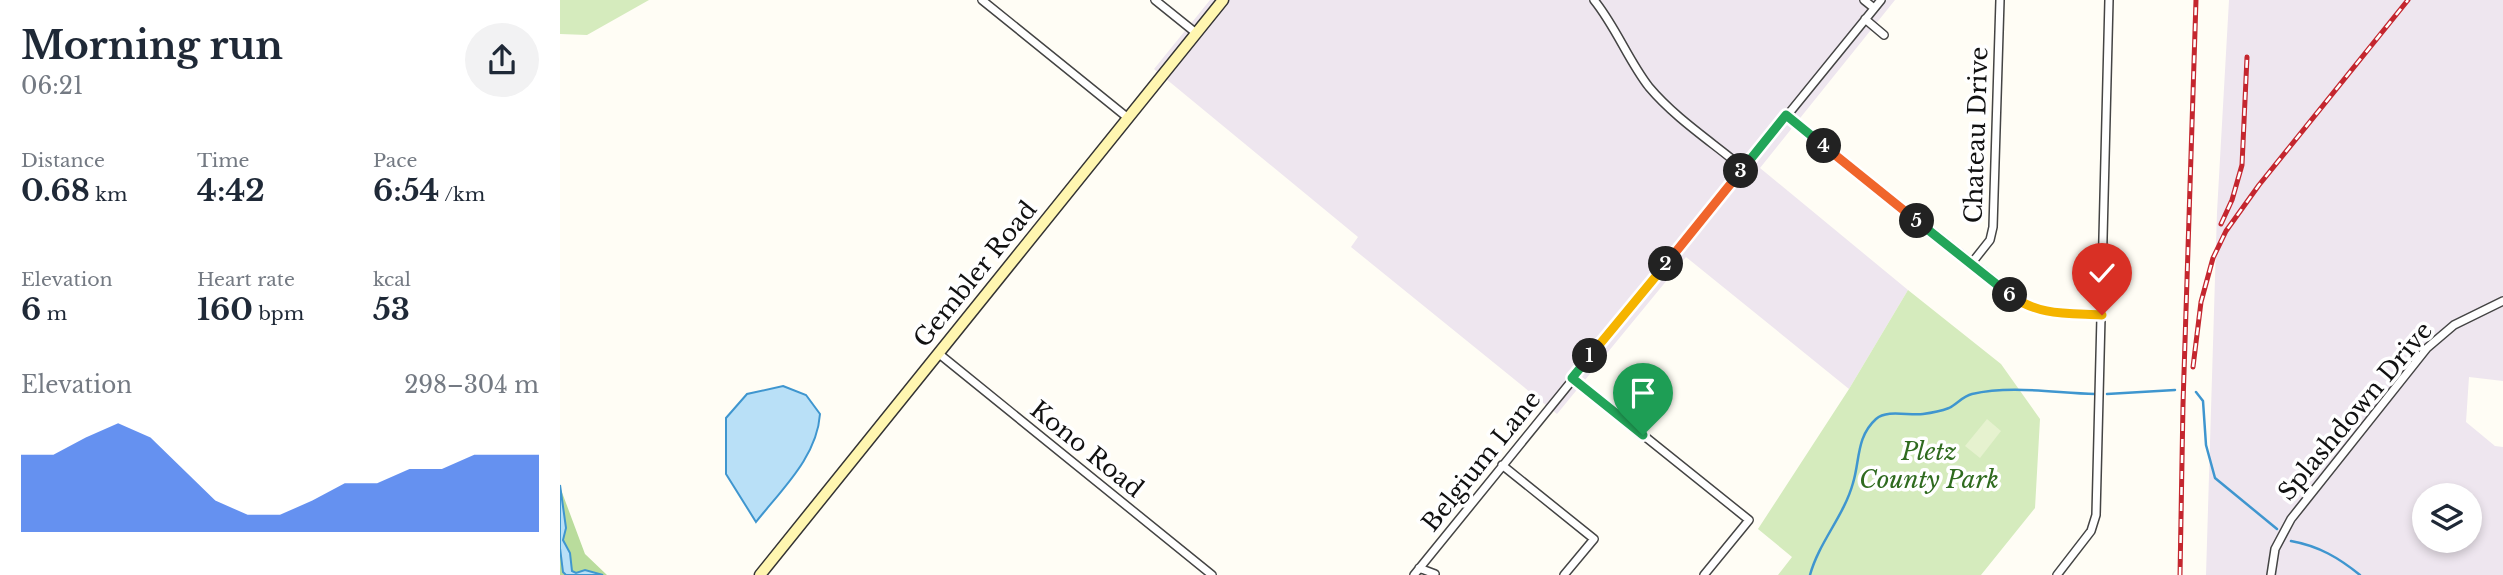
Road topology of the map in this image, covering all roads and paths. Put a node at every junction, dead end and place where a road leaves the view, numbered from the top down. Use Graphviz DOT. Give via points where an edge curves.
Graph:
graph roads {
  1 [pos="982,0"];
  2 [pos="1155,0"];
  3 [pos="1223,0"];
  4 [pos="1594,0"];
  5 [pos="1864,0"];
  6 [pos="1881,0"];
  7 [pos="2000,0"];
  8 [pos="2109,0"];
  9 [pos="1874,8"];
  10 [pos="1865,19"];
  11 [pos="1196,33"];
  12 [pos="1884,35"];
  13 [pos="1786,115"];
  14 [pos="1128,118"];
  15 [pos="1743,168"];
  16 [pos="1971,264"];
  17 [pos="2503,301"];
  18 [pos="2102,315"];
  19 [pos="938,353"];
  20 [pos="1572,378"];
  21 [pos="1502,465"];
  22 [pos="1419,568"];
  23 [pos="1435,574"];
  24 [pos="760,575"];
  25 [pos="1212,575"];
  26 [pos="1414,575"];
  27 [pos="1564,575"];
  28 [pos="1704,575"];
  29 [pos="2057,575"];
  30 [pos="2272,575"];
  1 -- 14 [label="street"];
  2 -- 11 [label="street"];
  3 -- 11 [label="main road, Gembler Road"];
  4 -- 15 [label="street" via="1650,88"];
  5 -- 9 [label="street"];
  6 -- 9 [label="street, Belgium Lane"];
  7 -- 16 [label="street, Chateau Drive" via="1993,227 1990,240"];
  8 -- 18 [label="street"];
  9 -- 10 [label="street, Belgium Lane"];
  10 -- 12 [label="street"];
  10 -- 13 [label="street, Belgium Lane"];
  11 -- 14 [label="main road, Gembler Road"];
  13 -- 15 [label="street, Belgium Lane"];
  13 -- 16 [label="street"];
  14 -- 19 [label="main road, Gembler Road"];
  15 -- 20 [label="street, Belgium Lane"];
  16 -- 18 [label="street" via="2033,309"];
  17 -- 30 [label="street, Splashdown Drive" via="2454,325 2427,348 2291,519 2275,550"];
  18 -- 29 [label="street" via="2096,515 2091,531"];
  19 -- 24 [label="main road, Gembler Road"];
  19 -- 25 [label="street, Kono Road"];
  20 -- 21 [label="street, Belgium Lane"];
  20 -- 28 [label="street" via="1749,520"];
  21 -- 22 [label="street, Belgium Lane"];
  21 -- 27 [label="street" via="1594,539"];
  22 -- 23 [label="street, Belgium Lane"];
  22 -- 26 [label="street, Belgium Lane"];
}
